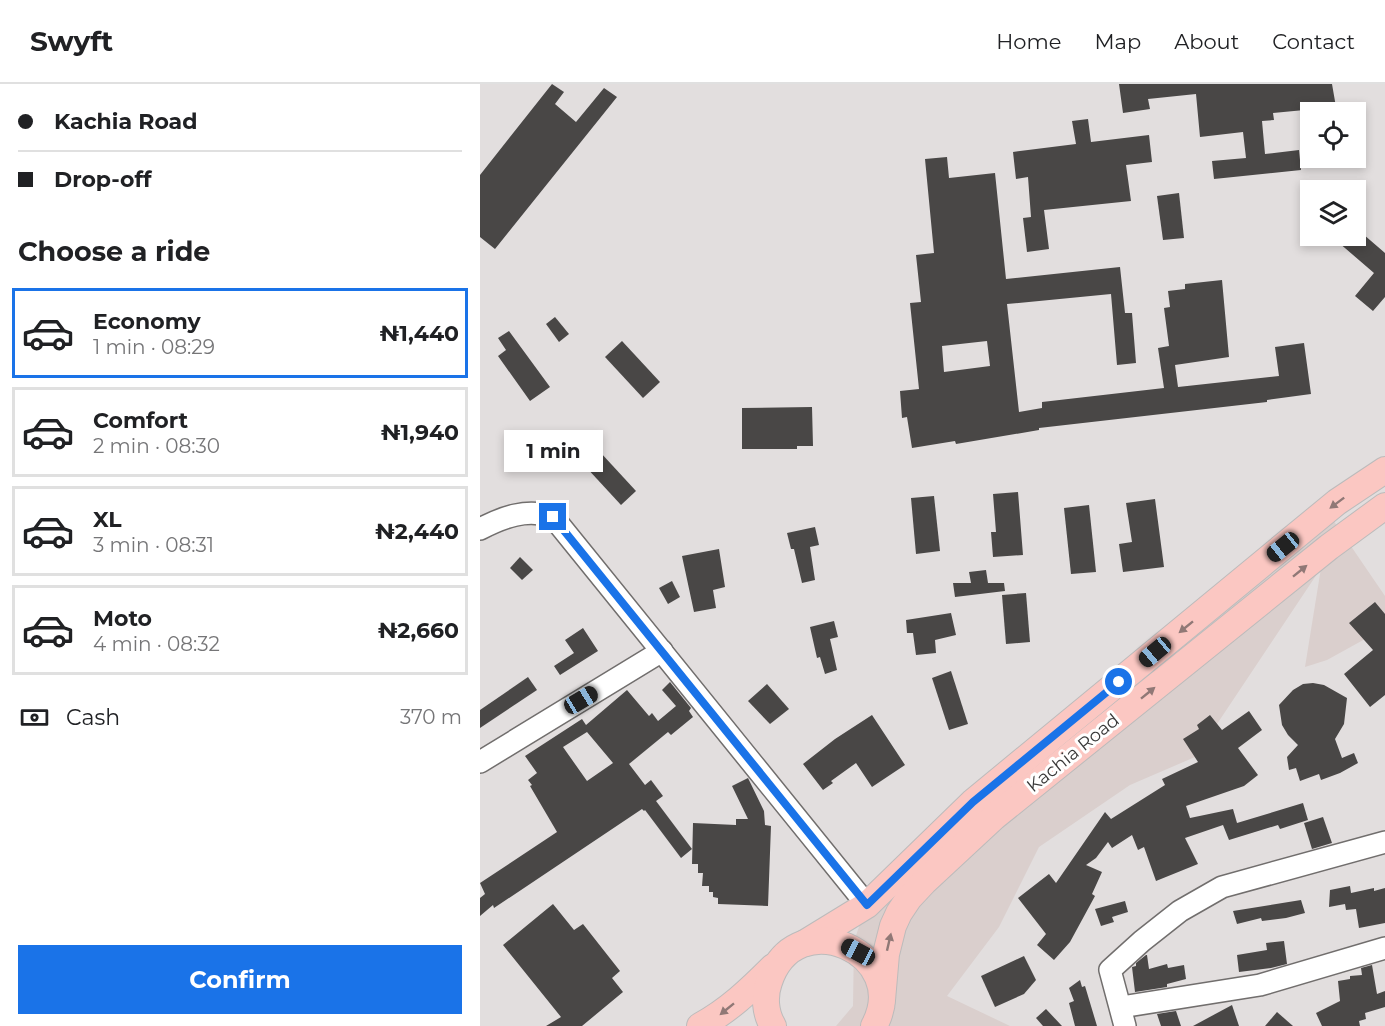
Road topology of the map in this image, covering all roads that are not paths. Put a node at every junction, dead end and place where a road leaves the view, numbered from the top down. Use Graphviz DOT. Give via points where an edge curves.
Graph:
graph roads {
  1 [pos="1385,470"];
  2 [pos="1385,506"];
  3 [pos="480,530"];
  4 [pos="662,651"];
  5 [pos="480,762"];
  6 [pos="1385,842"];
  7 [pos="867,905"];
  8 [pos="806,943"];
  9 [pos="1385,948"];
  10 [pos="782,958"];
  11 [pos="882,999"];
  12 [pos="1123,1016"];
  13 [pos="700,1026"];
  14 [pos="773,1026"];
  15 [pos="874,1026"];
  1 -- 7 [label="main road, Kachia Road, one-way" via="1337,502 973,802"];
  11 -- 2 [label="main road, Kachia Road, one-way" via="893,926 909,898 924,882 994,817"];
  3 -- 4 [label="street" via="524,512 553,517"];
  4 -- 5 [label="street"];
  4 -- 7 [label="street"];
  6 -- 12 [label="street" via="1222,887 1180,911 1110,970"];
  7 -- 8 [label="main road, Kachia Road"];
  8 -- 10 [label="main road, Kachia Road"];
  8 -- 11 [label="main road" via="842,943 858,952 871,965"];
  9 -- 12 [label="street" via="1260,985"];
  10 -- 13 [label="main road, Kachia Road, one-way" via="718,1017"];
  10 -- 14 [label="main road" via="767,988 766,1005"];
  11 -- 15 [label="main road, Kachia Road"];
}
